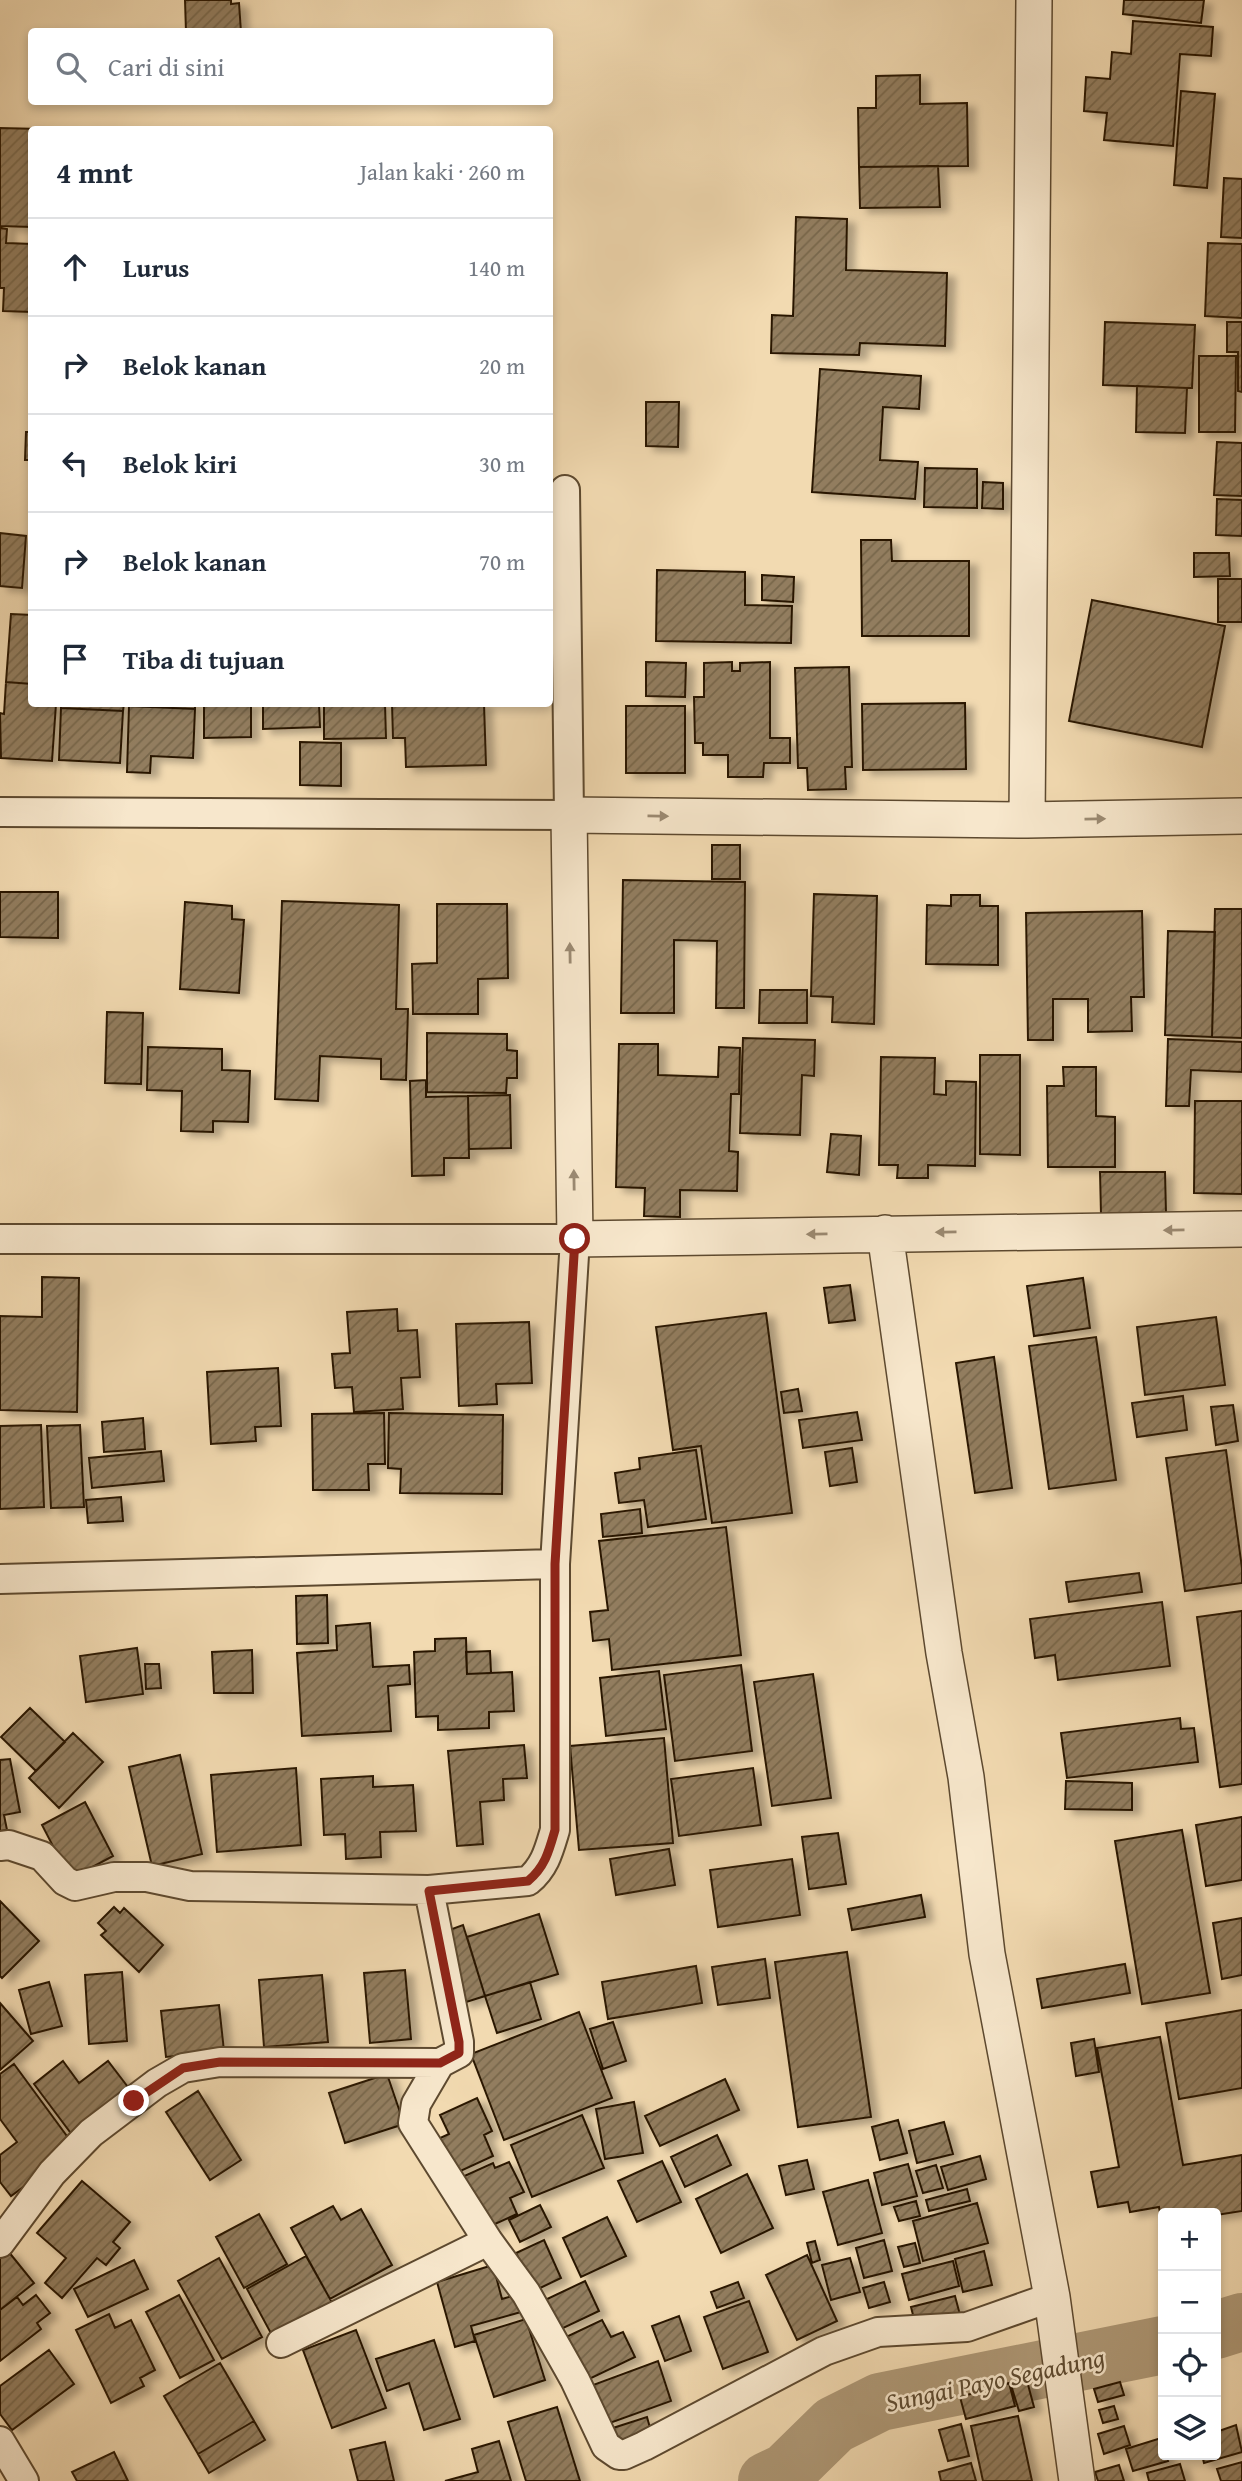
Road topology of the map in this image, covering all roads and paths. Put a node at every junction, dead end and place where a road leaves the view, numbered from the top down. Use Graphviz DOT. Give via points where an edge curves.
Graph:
graph roads {
  1 [pos="1034,0"];
  2 [pos="565,490"];
  3 [pos="0,812"];
  4 [pos="569,815"];
  5 [pos="1242,816"];
  6 [pos="1027,820"];
  7 [pos="1242,1229"];
  8 [pos="885,1233"];
  9 [pos="0,1239"];
  10 [pos="575,1239"];
  11 [pos="555,1564"];
  12 [pos="0,1579"];
  13 [pos="0,1846"];
  14 [pos="429,1891"];
  15 [pos="440,2063"];
  16 [pos="488,2241"];
  17 [pos="0,2243"];
  18 [pos="1054,2310"];
  19 [pos="281,2343"];
  20 [pos="0,2441"];
  21 [pos="24,2481"];
  22 [pos="1077,2481"];
  1 -- 6 [label="street"];
  2 -- 4 [label="street"];
  3 -- 4 [label="street"];
  4 -- 6 [label="street, one-way"];
  10 -- 4 [label="street, one-way"];
  6 -- 5 [label="street, one-way"];
  7 -- 8 [label="street, one-way"];
  8 -- 10 [label="street, one-way"];
  8 -- 18 [label="street" via="966,1777 987,1954"];
  9 -- 10 [label="street"];
  10 -- 11 [label="street"];
  11 -- 12 [label="street"];
  11 -- 14 [label="street" via="555,1830 548,1857 528,1881"];
  13 -- 14 [label="street" via="42,1856 75,1886 114,1877 190,1886"];
  14 -- 15 [label="street" via="459,2042 459,2053"];
  15 -- 16 [label="street" via="416,2104 413,2123"];
  15 -- 17 [label="street" via="220,2062 183,2068 91,2133 52,2173"];
  16 -- 18 [label="street" via="526,2293 575,2379 606,2446 620,2455 824,2351 877,2333 967,2327"];
  16 -- 19 [label="street"];
  18 -- 22 [label="street"];
  20 -- 21 [label="street"];
}
